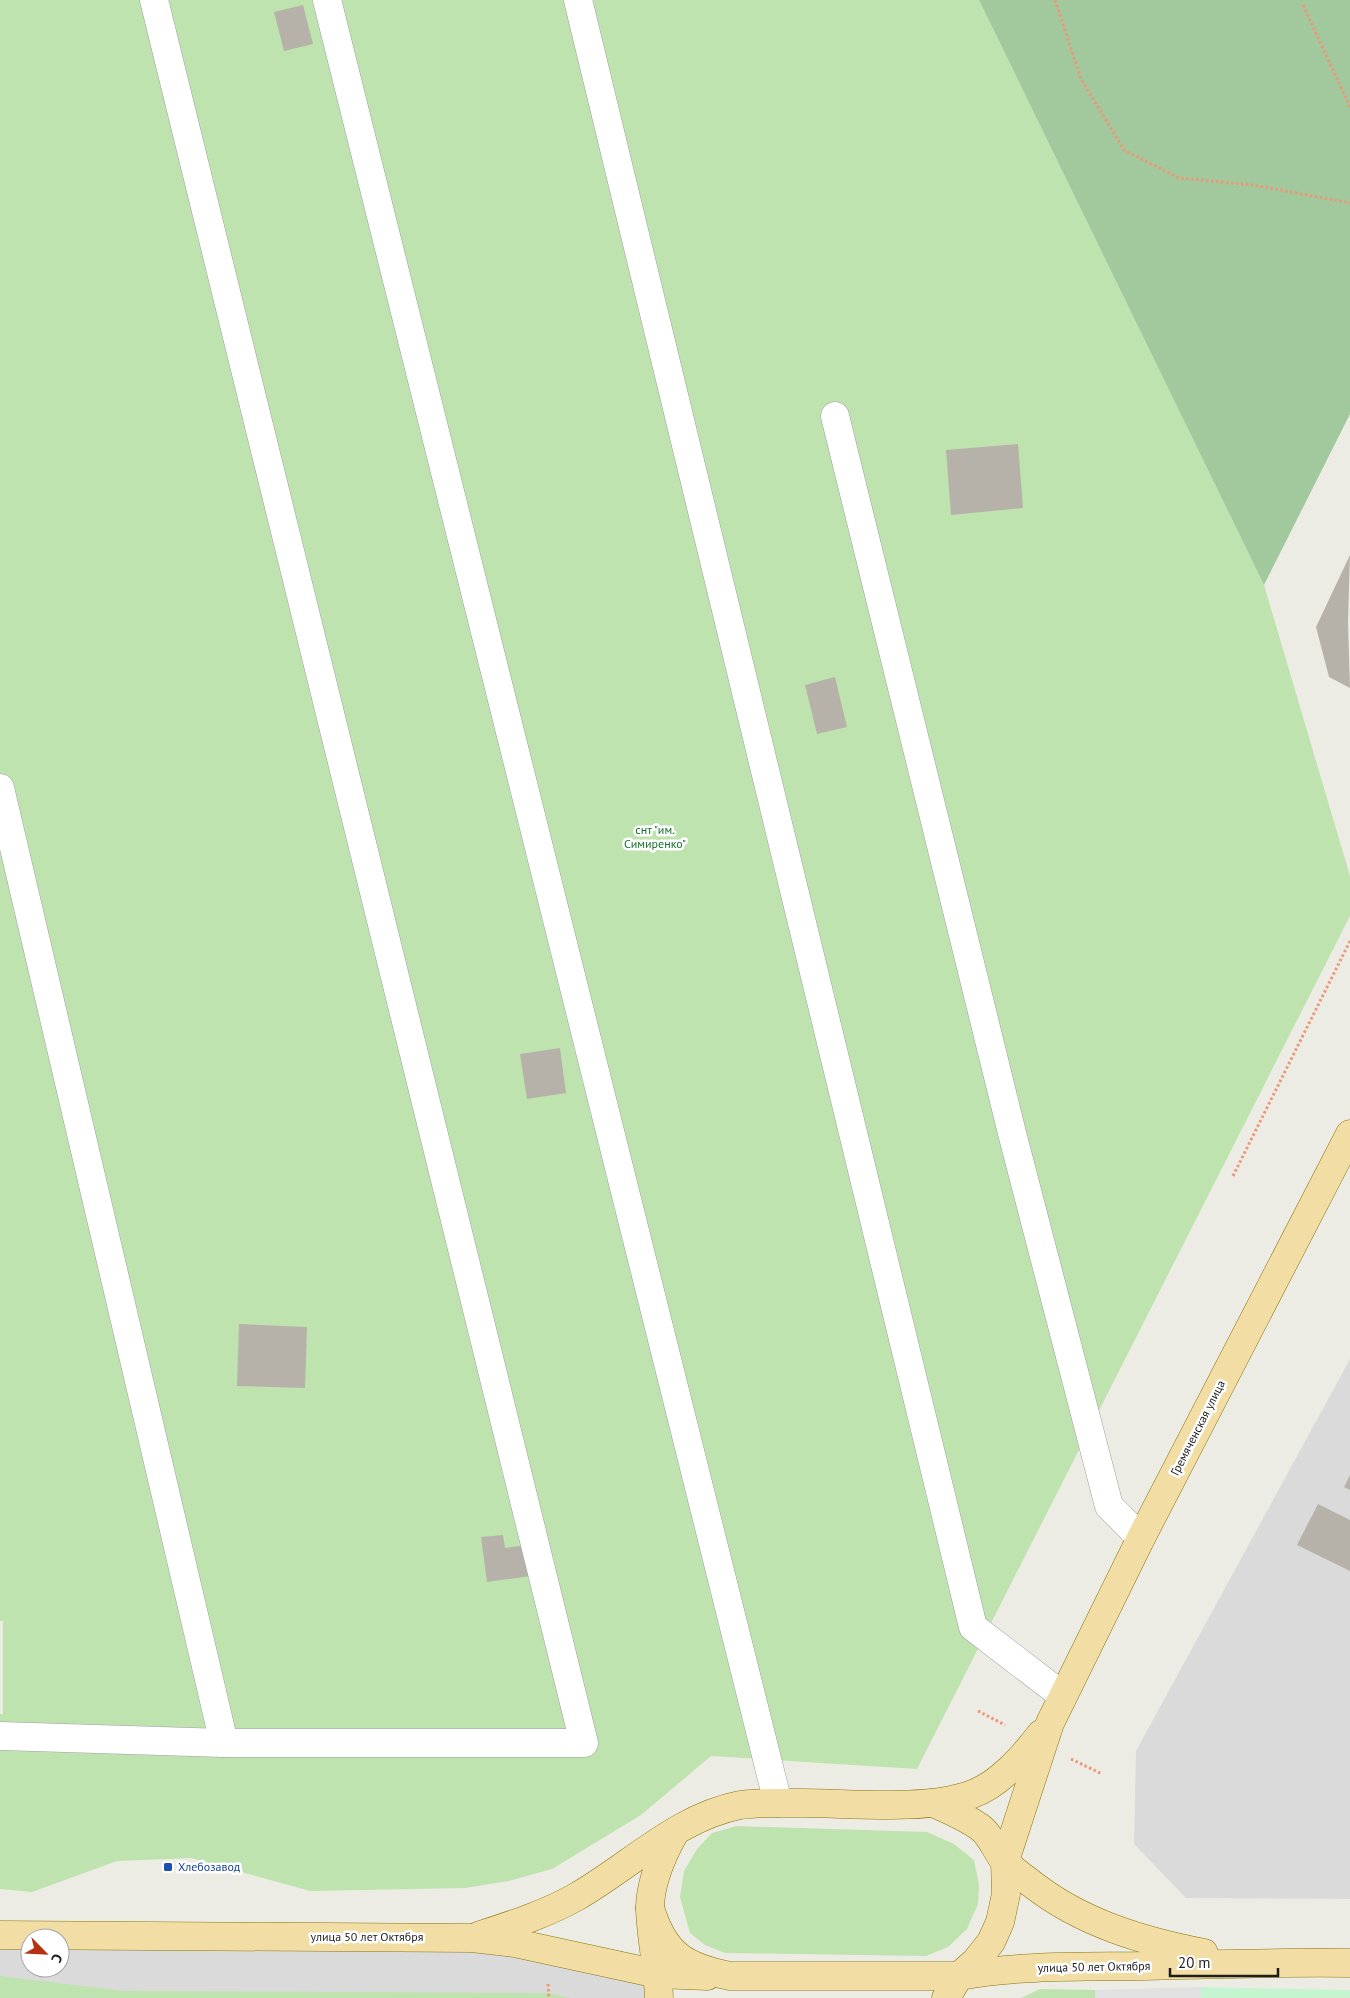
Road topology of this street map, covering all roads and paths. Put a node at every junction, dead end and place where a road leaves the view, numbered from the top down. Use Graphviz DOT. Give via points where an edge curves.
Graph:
graph roads {
  1 [pos="154,0"];
  2 [pos="327,0"];
  3 [pos="578,0"];
  4 [pos="1055,0"];
  5 [pos="1303,5"];
  6 [pos="1350,107"];
  7 [pos="1350,202"];
  8 [pos="835,416"];
  9 [pos="0,788"];
  10 [pos="1350,941"];
  11 [pos="1350,1134"];
  12 [pos="1233,1176"];
  13 [pos="1141,1538"];
  14 [pos="1063,1696"];
  15 [pos="1050,1723"];
  16 [pos="0,1736"];
  17 [pos="224,1743"];
  18 [pos="778,1803"];
  19 [pos="933,1804"];
  20 [pos="675,1832"];
  21 [pos="1005,1861"];
  22 [pos="650,1908"];
  23 [pos="0,1935"];
  24 [pos="472,1938"];
  25 [pos="1254,1962"];
  26 [pos="1350,1963"];
  27 [pos="730,1976"];
  28 [pos="658,1986"];
  29 [pos="953,1987"];
  1 -- 17 [label="lane" via="584,1743"];
  2 -- 18 [label="lane"];
  3 -- 14 [label="lane" via="973,1627"];
  4 -- 7 [label="path" via="1081,79 1124,150 1179,178 1254,185"];
  5 -- 6 [label="path"];
  8 -- 13 [label="lane" via="1012,1133 1109,1506"];
  9 -- 17 [label="lane"];
  10 -- 12 [label="path"];
  11 -- 13 [label="main road, Гремяченская улица"];
  13 -- 14 [label="main road, Гремяченская улица"];
  14 -- 15 [label="main road, Гремяченская улица"];
  15 -- 19 [label="main road" via="1028,1752 999,1777 971,1794"];
  15 -- 21 [label="main road"];
  16 -- 17 [label="lane"];
  18 -- 19 [label="main road"];
  18 -- 20 [label="main road" via="741,1805"];
  19 -- 21 [label="main road" via="982,1828"];
  20 -- 22 [label="main road" via="663,1855"];
  20 -- 24 [label="main road" via="576,1897 535,1916"];
  21 -- 25 [label="main road" via="1074,1912 1112,1930 1174,1947"];
  21 -- 29 [label="main road" via="1006,1894 1000,1922 991,1942"];
  22 -- 27 [label="main road" via="663,1940 673,1954 703,1971"];
  22 -- 28 [label="main road"];
  23 -- 24 [label="main road, улица 50 лет Октября"];
  24 -- 28 [label="main road, улица 50 лет Октября" via="515,1943"];
  25 -- 26 [label="main road, улица 50 лет Октября"];
  25 -- 29 [label="main road, улица 50 лет Октября" via="1003,1970"];
  27 -- 28 [label="main road, улица 50 лет Октября"];
  27 -- 29 [label="main road, улица 50 лет Октября"];
}
